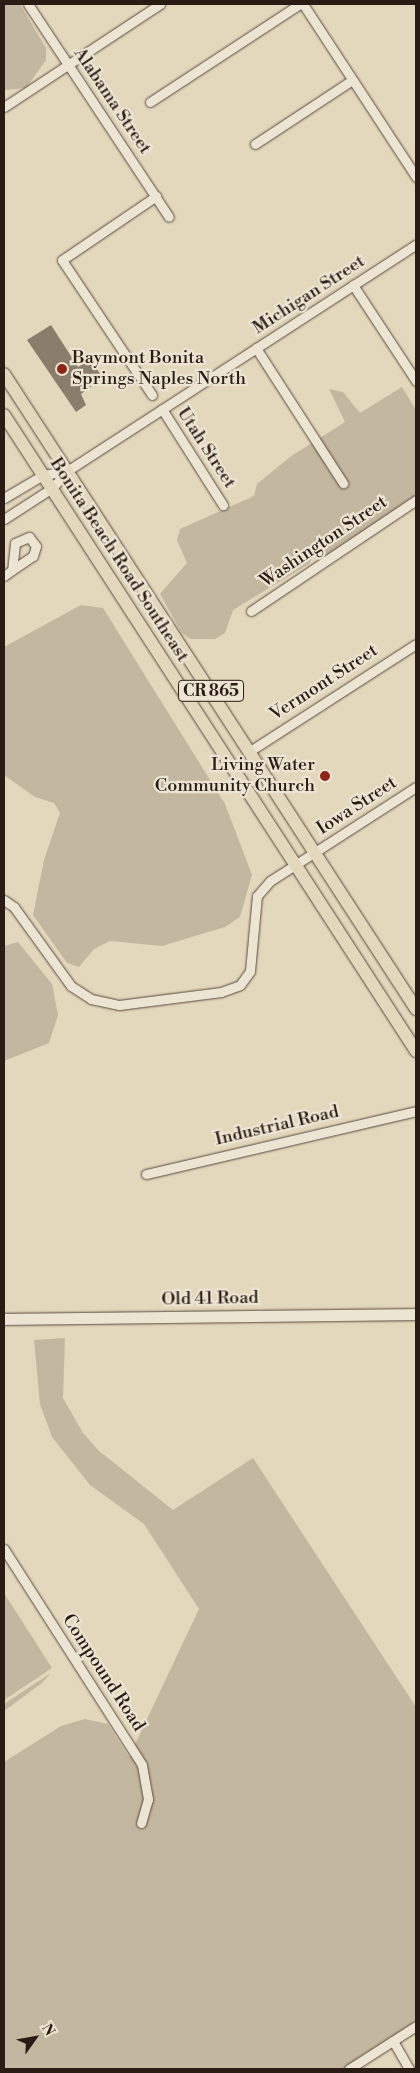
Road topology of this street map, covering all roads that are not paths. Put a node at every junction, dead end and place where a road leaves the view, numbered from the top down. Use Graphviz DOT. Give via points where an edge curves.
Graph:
graph roads {
  1 [pos="28,4"];
  2 [pos="160,4"];
  3 [pos="301,4"];
  4 [pos="68,64"];
  5 [pos="352,80"];
  6 [pos="150,102"];
  7 [pos="4,107"];
  8 [pos="255,144"];
  9 [pos="416,177"];
  10 [pos="156,196"];
  11 [pos="170,217"];
  12 [pos="416,244"];
  13 [pos="353,285"];
  14 [pos="256,348"];
  15 [pos="4,374"];
  16 [pos="416,381"];
  17 [pos="152,395"];
  18 [pos="162,409"];
  19 [pos="4,415"];
  20 [pos="68,471"];
  21 [pos="43,475"];
  22 [pos="343,484"];
  23 [pos="52,488"];
  24 [pos="4,498"];
  25 [pos="416,500"];
  26 [pos="4,502"];
  27 [pos="223,505"];
  28 [pos="7,516"];
  29 [pos="12,570"];
  30 [pos="4,576"];
  31 [pos="251,611"];
  32 [pos="416,644"];
  33 [pos="250,751"];
  34 [pos="416,787"];
  35 [pos="315,852"];
  36 [pos="296,865"];
  37 [pos="4,900"];
  38 [pos="416,1009"];
  39 [pos="416,1051"];
  40 [pos="416,1111"];
  41 [pos="146,1174"];
  42 [pos="416,1314"];
  43 [pos="4,1319"];
  44 [pos="4,1549"];
  45 [pos="141,1823"];
  46 [pos="416,2026"];
  47 [pos="394,2042"];
  48 [pos="350,2069"];
  49 [pos="409,2069"];
  1 -- 4 [label="street, Alabama Street"];
  2 -- 4 [label="street"];
  3 -- 5 [label="street"];
  3 -- 6 [label="street"];
  4 -- 7 [label="street"];
  4 -- 10 [label="street, Alabama Street"];
  5 -- 8 [label="street"];
  5 -- 9 [label="street"];
  10 -- 11 [label="street, Alabama Street"];
  10 -- 17 [label="street" via="62,260"];
  12 -- 13 [label="street, Michigan Street"];
  13 -- 14 [label="street, Michigan Street"];
  13 -- 16 [label="street"];
  14 -- 18 [label="street, Michigan Street"];
  14 -- 22 [label="street"];
  15 -- 20 [label="main road, Bonita Beach Road Southeast / CR 865"];
  18 -- 20 [label="street, Michigan Street"];
  18 -- 27 [label="street, Utah Street"];
  19 -- 21 [label="main road, Bonita Beach Road Southeast / CR 865"];
  20 -- 21 [label="street"];
  20 -- 23 [label="street"];
  20 -- 33 [label="main road, Bonita Beach Road Southeast / CR 865"];
  21 -- 23 [label="main road, Bonita Beach Road Southeast / CR 865"];
  21 -- 24 [label="street"];
  23 -- 28 [label="street"];
  23 -- 36 [label="main road, Bonita Beach Road Southeast / CR 865"];
  25 -- 31 [label="street, Washington Street"];
  26 -- 28 [label="street"];
  29 -- 30 [label="street"];
  32 -- 33 [label="street, Vermont Street"];
  33 -- 35 [label="main road, Bonita Beach Road Southeast / CR 865"];
  34 -- 35 [label="street, Iowa Street"];
  35 -- 36 [label="street, Iowa Street"];
  35 -- 38 [label="main road, Bonita Beach Road Southeast / CR 865"];
  36 -- 37 [label="street, Iowa Street" via="270,881 258,896 250,971 240,986 221,992 138,1003 119,1005 91,999 71,986 14,907"];
  36 -- 39 [label="main road, Bonita Beach Road Southeast / CR 865"];
  40 -- 41 [label="street, Industrial Road"];
  42 -- 43 [label="street, Old 41 Road"];
  44 -- 45 [label="street, Compound Road" via="142,1765 148,1799"];
  46 -- 47 [label="street"];
  47 -- 48 [label="street"];
  47 -- 49 [label="street"];
}
